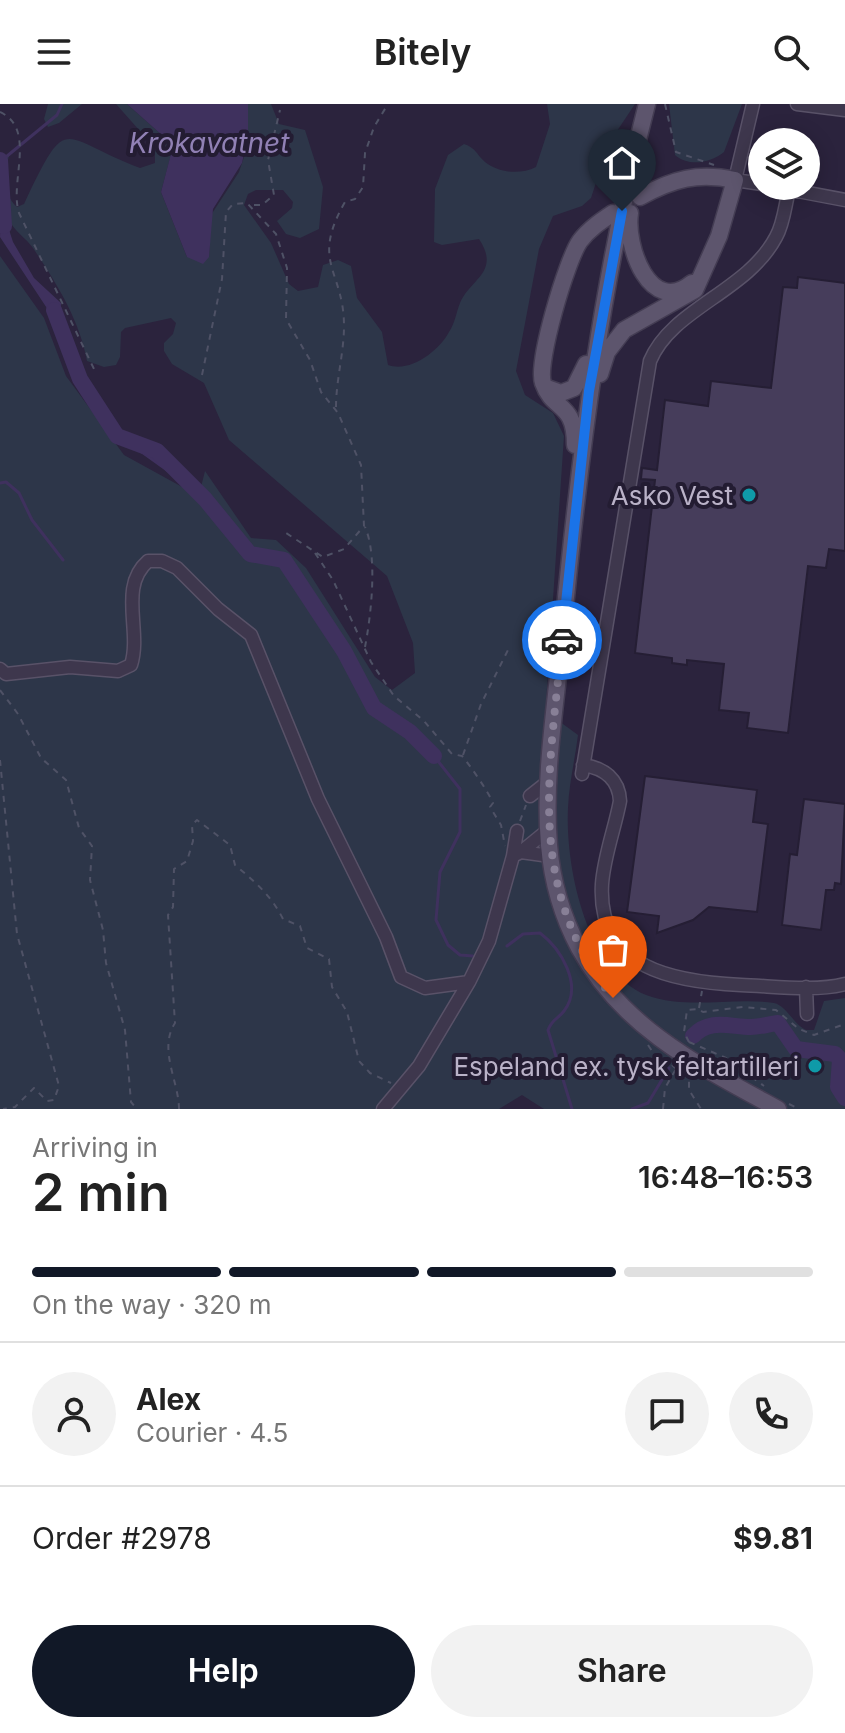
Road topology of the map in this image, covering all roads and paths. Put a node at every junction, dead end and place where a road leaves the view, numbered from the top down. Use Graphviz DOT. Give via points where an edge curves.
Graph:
graph roads {
  1 [pos="388,104"];
  2 [pos="647,104"];
  3 [pos="653,104"];
  4 [pos="665,104"];
  5 [pos="753,104"];
  6 [pos="797,104"];
  7 [pos="280,110"];
  8 [pos="845,110"];
  9 [pos="0,112"];
  10 [pos="717,167"];
  11 [pos="735,180"];
  12 [pos="748,182"];
  13 [pos="820,196"];
  14 [pos="640,197"];
  15 [pos="787,200"];
  16 [pos="845,200"];
  17 [pos="253,206"];
  18 [pos="613,213"];
  19 [pos="611,263"];
  20 [pos="702,274"];
  21 [pos="94,369"];
  22 [pos="202,375"];
  23 [pos="545,388"];
  24 [pos="336,408"];
  25 [pos="574,524"];
  26 [pos="364,526"];
  27 [pos="286,533"];
  28 [pos="315,552"];
  29 [pos="568,577"];
  30 [pos="510,646"];
  31 [pos="364,648"];
  32 [pos="0,669"];
  33 [pos="0,690"];
  34 [pos="462,756"];
  35 [pos="0,760"];
  36 [pos="549,781"];
  37 [pos="530,796"];
  38 [pos="548,830"];
  39 [pos="517,831"];
  40 [pos="517,854"];
  41 [pos="550,856"];
  42 [pos="469,982"];
  43 [pos="702,983"];
  44 [pos="845,984"];
  45 [pos="806,987"];
  46 [pos="698,1009"];
  47 [pos="807,1014"];
  48 [pos="845,1024"];
  49 [pos="647,1043"];
  50 [pos="676,1060"];
  51 [pos="672,1065"];
  52 [pos="677,1069"];
  53 [pos="404,1084"];
  54 [pos="767,1089"];
  55 [pos="779,1104"];
  56 [pos="3,1109"];
  57 [pos="137,1109"];
  58 [pos="179,1109"];
  59 [pos="383,1109"];
  60 [pos="663,1109"];
  61 [pos="701,1109"];
  62 [pos="799,1109"];
  1 -- 24 [label="path" via="365,153 363,187 355,199 347,199 329,231 344,322"];
  2 -- 19 [label="main road"];
  3 -- 20 [label="main road" via="629,221 632,254 646,277 666,290 689,287"];
  4 -- 10 [label="path" via="676,152"];
  5 -- 11 [label="lane"];
  6 -- 8 [label="lane"];
  7 -- 17 [label="path" via="268,160 274,195"];
  9 -- 21 [label="path" via="14,121 19,134 19,213"];
  11 -- 12 [label="lane"];
  11 -- 14 [label="main road" via="680,178"];
  11 -- 20 [label="main road"];
  13 -- 16 [label="lane"];
  15 -- 43 [label="lane" via="781,228 754,267 668,334 650,361 582,770 602,770 619,792 602,894 615,936 636,960 659,975"];
  17 -- 22 [label="path" via="233,204 226,212 222,279"];
  17 -- 24 [label="path" via="282,249 289,329 310,360 321,392"];
  18 -- 23 [label="main road" via="582,238 565,271 542,362"];
  19 -- 23 [label="main road" via="600,285 580,382 561,393"];
  19 -- 25 [label="main road"];
  20 -- 25 [label="main road" via="688,296 632,324 607,352"];
  23 -- 29 [label="main road" via="570,414 575,432"];
  24 -- 26 [label="path" via="363,469"];
  25 -- 29 [label="main road"];
  26 -- 28 [label="path" via="335,554 323,557"];
  26 -- 31 [label="path" via="374,592"];
  27 -- 28 [label="path"];
  28 -- 31 [label="path"];
  29 -- 36 [label="main road"];
  30 -- 34 [label="path"];
  31 -- 34 [label="path" via="394,696 452,754"];
  32 -- 42 [label="lane" via="6,674 70,667 118,671 131,665 136,650 133,581 148,561 177,568 251,635 318,799 401,977 425,988"];
  33 -- 57 [label="path" via="41,758 66,780 79,828 92,846 90,880 111,986 118,997 131,1102"];
  34 -- 40 [label="path" via="489,791 502,844"];
  35 -- 56 [label="path" via="17,934 59,1086 54,1100 47,1101 34,1088 15,1107"];
  36 -- 37 [label="lane"];
  36 -- 38 [label="main road"];
  37 -- 39 [label="path"];
  38 -- 40 [label="lane"];
  38 -- 41 [label="main road"];
  39 -- 40 [label="lane"];
  40 -- 41 [label="lane"];
  40 -- 42 [label="lane" via="489,941"];
  41 -- 55 [label="main road" via="572,933 613,998 671,1047"];
  42 -- 53 [label="lane"];
  43 -- 45 [label="lane"];
  43 -- 46 [label="path"];
  44 -- 45 [label="lane"];
  45 -- 47 [label="lane"];
  46 -- 48 [label="path" via="776,1010 814,1035"];
  46 -- 54 [label="path" via="687,1010 684,1018 689,1042 726,1058"];
  49 -- 51 [label="path" via="656,1057"];
  50 -- 51 [label="path"];
  51 -- 52 [label="path"];
  52 -- 60 [label="path" via="665,1088"];
  52 -- 61 [label="path" via="689,1081"];
  53 -- 58 [label="path" via="384,1081 359,1061 347,1012 332,987 329,959 307,948 300,926 283,919 272,897 235,865 230,845 197,820 187,861 174,869 168,915 175,1023 170,1029 169,1069"];
  53 -- 59 [label="lane"];
  55 -- 62 [label="path"];
}
